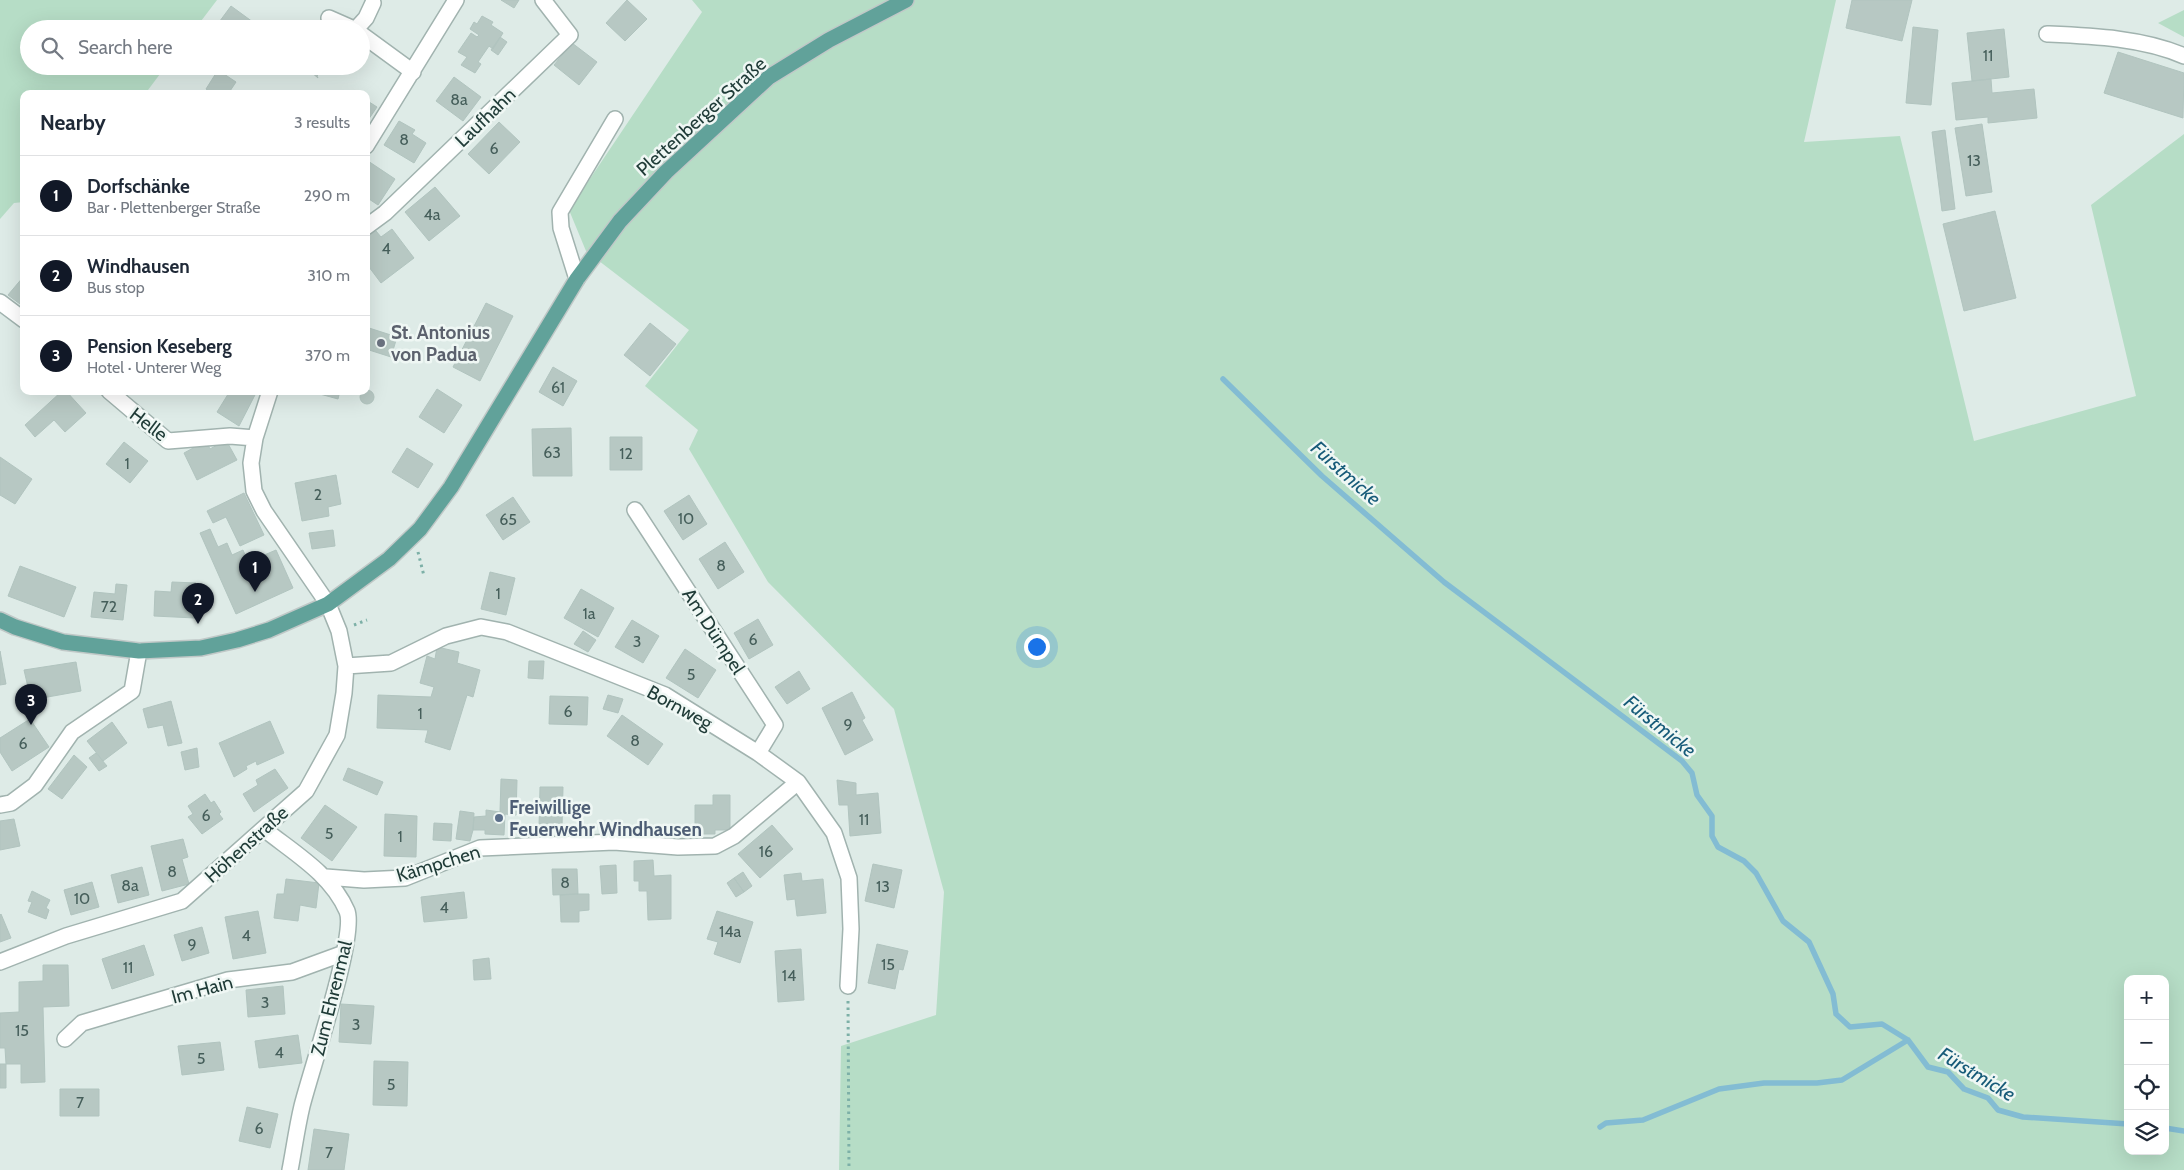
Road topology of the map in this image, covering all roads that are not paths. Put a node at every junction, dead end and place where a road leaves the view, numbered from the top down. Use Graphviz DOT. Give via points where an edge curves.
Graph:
graph roads {
  1 [pos="456,0"];
  2 [pos="542,0"];
  3 [pos="906,0"];
  4 [pos="373,3"];
  5 [pos="330,18"];
  6 [pos="335,20"];
  7 [pos="364,20"];
  8 [pos="2048,34"];
  9 [pos="370,41"];
  10 [pos="2184,56"];
  11 [pos="413,72"];
  12 [pos="615,119"];
  13 [pos="370,140"];
  14 [pos="370,224"];
  15 [pos="577,279"];
  16 [pos="0,302"];
  17 [pos="20,317"];
  18 [pos="114,395"];
  19 [pos="269,395"];
  20 [pos="255,438"];
  21 [pos="635,510"];
  22 [pos="328,604"];
  23 [pos="0,620"];
  24 [pos="139,651"];
  25 [pos="346,666"];
  26 [pos="758,753"];
  27 [pos="798,782"];
  28 [pos="0,806"];
  29 [pos="264,829"];
  30 [pos="326,877"];
  31 [pos="344,953"];
  32 [pos="0,962"];
  33 [pos="848,986"];
  34 [pos="65,1038"];
  35 [pos="290,1170"];
  1 -- 11 [label="street"];
  2 -- 14 [label="street, Laufhahn" via="570,35"];
  3 -- 15 [label="main road, Plettenberger Straße" via="829,40 769,77 666,172 620,221"];
  4 -- 7 [label="street"];
  5 -- 6 [label="street"];
  8 -- 10 [label="street" via="2094,36 2167,49"];
  9 -- 11 [label="street"];
  11 -- 13 [label="street"];
  12 -- 15 [label="street" via="560,212 561,228"];
  15 -- 22 [label="main road, Plettenberger Straße" via="451,487 414,536 389,559"];
  16 -- 17 [label="street"];
  18 -- 20 [label="street, Helle" via="168,441 230,436"];
  19 -- 20 [label="street, Höhenstraße"];
  20 -- 22 [label="street, Höhenstraße" via="250,463 254,491 264,512"];
  21 -- 26 [label="street, Am Dümpel" via="775,725"];
  22 -- 24 [label="main road, Plettenberger Straße" via="269,630 236,640 201,648"];
  22 -- 25 [label="street, Höhenstraße" via="339,631"];
  23 -- 24 [label="main road, Plettenberger Straße" via="63,642"];
  24 -- 28 [label="street" via="132,691 72,732 35,785 11,803"];
  25 -- 26 [label="street, Bornweg" via="391,663 446,636 482,627 507,632 665,695"];
  25 -- 29 [label="street, Höhenstraße" via="337,735 306,791"];
  26 -- 27 [label="street, Bornweg"];
  27 -- 30 [label="street, Kämpchen" via="734,836 715,846 614,842 480,848 405,878 364,880"];
  27 -- 33 [label="street, Bornweg" via="834,833 849,878"];
  29 -- 30 [label="street, Zum Ehrenmal"];
  29 -- 32 [label="street, Höhenstraße" via="182,901 66,936"];
  30 -- 31 [label="street, Zum Ehrenmal" via="348,913"];
  31 -- 34 [label="street, Im Hain" via="292,972 228,980 82,1023"];
  31 -- 35 [label="street, Zum Ehrenmal" via="302,1107"];
}
